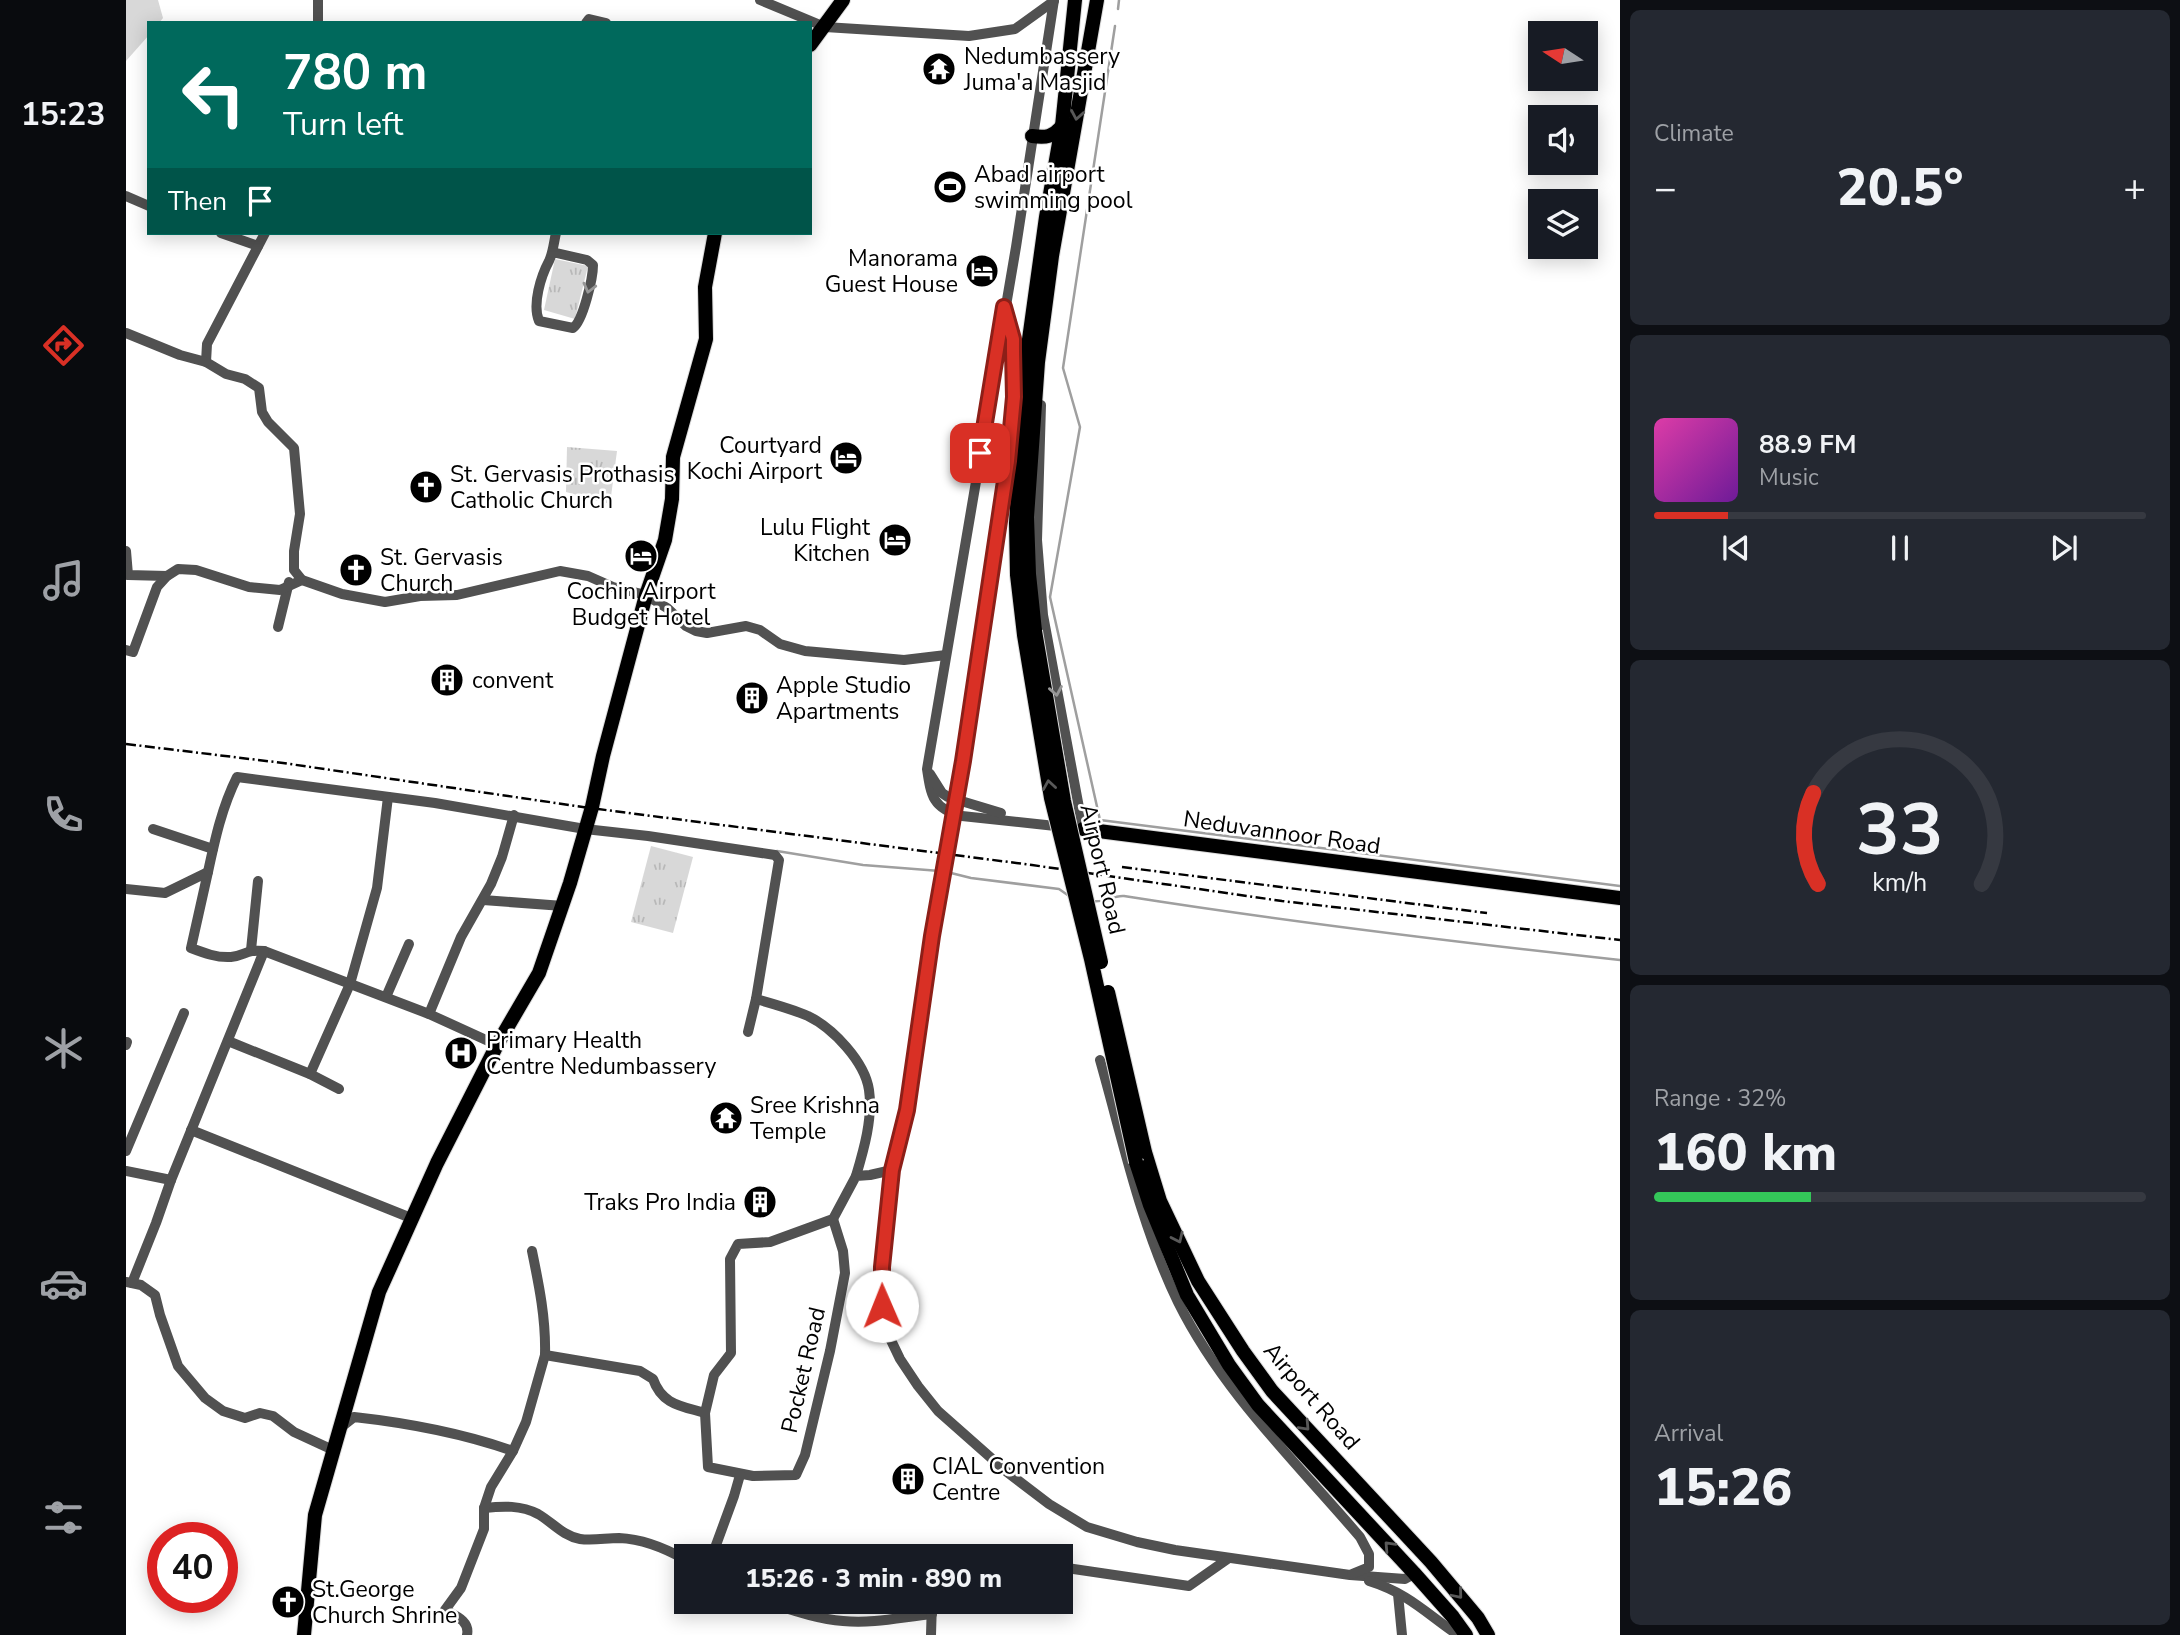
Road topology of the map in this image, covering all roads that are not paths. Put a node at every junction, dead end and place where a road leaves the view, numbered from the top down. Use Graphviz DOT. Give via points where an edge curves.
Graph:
graph roads {
  1 [pos="318,0"];
  2 [pos="760,0"];
  3 [pos="843,0"];
  4 [pos="1075,0"];
  5 [pos="1097,0"];
  6 [pos="1054,1"];
  7 [pos="318,21"];
  8 [pos="811,21"];
  9 [pos="812,22"];
  10 [pos="825,27"];
  11 [pos="812,43"];
  12 [pos="1062,127"];
  13 [pos="1032,136"];
  14 [pos="126,195"];
  15 [pos="147,205"];
  16 [pos="227,235"];
  17 [pos="264,235"];
  18 [pos="556,235"];
  19 [pos="715,235"];
  20 [pos="258,246"];
  21 [pos="552,252"];
  22 [pos="1004,307"];
  23 [pos="1042,330"];
  24 [pos="126,333"];
  25 [pos="206,362"];
  26 [pos="1028,414"];
  27 [pos="126,551"];
  28 [pos="294,570"];
  29 [pos="167,576"];
  30 [pos="302,580"];
  31 [pos="288,586"];
  32 [pos="646,595"];
  33 [pos="278,627"];
  34 [pos="126,650"];
  35 [pos="946,655"];
  36 [pos="927,769"];
  37 [pos="388,796"];
  38 [pos="514,815"];
  39 [pos="991,815"];
  40 [pos="1081,821"];
  41 [pos="585,829"];
  42 [pos="153,830"];
  43 [pos="213,849"];
  44 [pos="208,872"];
  45 [pos="258,881"];
  46 [pos="126,889"];
  47 [pos="1620,898"];
  48 [pos="484,900"];
  49 [pos="563,906"];
  50 [pos="409,944"];
  51 [pos="251,950"];
  52 [pos="264,951"];
  53 [pos="350,984"];
  54 [pos="386,997"];
  55 [pos="756,999"];
  56 [pos="184,1013"];
  57 [pos="429,1014"];
  58 [pos="748,1032"];
  59 [pos="228,1041"];
  60 [pos="497,1045"];
  61 [pos="1100,1060"];
  62 [pos="310,1074"];
  63 [pos="339,1089"];
  64 [pos="191,1130"];
  65 [pos="126,1151"];
  66 [pos="1141,1157"];
  67 [pos="892,1170"];
  68 [pos="126,1171"];
  69 [pos="856,1176"];
  70 [pos="171,1180"];
  71 [pos="411,1218"];
  72 [pos="834,1219"];
  73 [pos="532,1251"];
  74 [pos="129,1283"];
  75 [pos="545,1355"];
  76 [pos="705,1413"];
  77 [pos="340,1428"];
  78 [pos="333,1450"];
  79 [pos="513,1451"];
  80 [pos="740,1475"];
  81 [pos="484,1508"];
  82 [pos="716,1544"];
  83 [pos="674,1553"];
  84 [pos="1229,1558"];
  85 [pos="1073,1569"];
  86 [pos="1413,1572"];
  87 [pos="1350,1576"];
  88 [pos="1398,1594"];
  89 [pos="805,1614"];
  90 [pos="932,1614"];
  91 [pos="1458,1634"];
  92 [pos="304,1635"];
  93 [pos="467,1635"];
  94 [pos="931,1635"];
  95 [pos="1402,1635"];
  96 [pos="1488,1635"];
  1 -- 7 [label="street"];
  2 -- 8 [label="street"];
  3 -- 10 [label="main road"];
  4 -- 12 [label="main road, Airport Road"];
  5 -- 23 [label="main road, Airport Road, one-way"];
  6 -- 10 [label="street" via="1015,29 969,36"];
  6 -- 13 [label="street"];
  9 -- 10 [label="street"];
  10 -- 11 [label="main road"];
  12 -- 13 [label="main road" via="1046,138"];
  12 -- 26 [label="main road, Airport Road" via="1026,361"];
  13 -- 22 [label="street"];
  14 -- 15 [label="street"];
  16 -- 20 [label="street"];
  17 -- 20 [label="street"];
  18 -- 21 [label="street"];
  19 -- 32 [label="main road" via="705,287 706,339 673,457 665,540"];
  20 -- 25 [label="street" via="207,344"];
  21 -- 21 [label="street, one-way" via="593,265 579,323 573,328 537,317 544,269"];
  22 -- 35 [label="street"];
  22 -- 67 [label="street, bridge" via="1013,339 1008,461 907,1110"];
  23 -- 26 [label="main road, Airport Road"];
  23 -- 40 [label="street, one-way" via="1037,540 1045,628"];
  24 -- 25 [label="street"];
  25 -- 28 [label="street" via="259,388 262,412 294,448 300,514"];
  26 -- 66 [label="main road, Airport Road, bridge" via="1027,517 1035,631 1064,801"];
  27 -- 29 [label="street" via="128,575"];
  28 -- 30 [label="street"];
  28 -- 31 [label="street"];
  29 -- 31 [label="street" via="178,569 195,570 249,587 280,590"];
  29 -- 34 [label="street" via="158,587 133,652"];
  30 -- 31 [label="street"];
  30 -- 32 [label="street" via="385,602 457,596 560,572"];
  31 -- 33 [label="street"];
  32 -- 35 [label="street" via="696,631 746,626 805,651 904,660"];
  32 -- 41 [label="main road"];
  35 -- 36 [label="street"];
  36 -- 39 [label="street" via="942,793"];
  36 -- 39 [label="street, Neduvannoor Road" via="930,786 945,811 962,816"];
  37 -- 38 [label="street"];
  37 -- 43 [label="street" via="237,777"];
  37 -- 53 [label="street" via="377,888"];
  38 -- 41 [label="street"];
  38 -- 48 [label="street"];
  39 -- 40 [label="street, Neduvannoor Road"];
  40 -- 47 [label="main road, Neduvannoor Road"];
  41 -- 49 [label="main road"];
  41 -- 55 [label="street" via="775,855 779,860"];
  42 -- 43 [label="street"];
  43 -- 44 [label="street"];
  44 -- 46 [label="street" via="165,893"];
  44 -- 51 [label="street" via="191,948 232,957"];
  45 -- 51 [label="street"];
  48 -- 49 [label="street"];
  48 -- 57 [label="street" via="461,937"];
  49 -- 60 [label="main road" via="539,973"];
  50 -- 54 [label="street"];
  51 -- 52 [label="street"];
  52 -- 53 [label="street"];
  52 -- 59 [label="street"];
  53 -- 54 [label="street"];
  53 -- 62 [label="street"];
  54 -- 57 [label="street"];
  55 -- 58 [label="street"];
  55 -- 69 [label="street" via="810,1017 858,1061 869,1088 869,1115"];
  56 -- 65 [label="street"];
  57 -- 60 [label="street"];
  59 -- 62 [label="street"];
  59 -- 64 [label="street"];
  60 -- 71 [label="main road"];
  61 -- 87 [label="street" via="1151,1237 1179,1303 1242,1401 1360,1537 1369,1554 1368,1567"];
  62 -- 63 [label="street"];
  64 -- 70 [label="street"];
  64 -- 71 [label="street"];
  86 -- 66 [label="main road, Airport Road, one-way" via="1258,1405 1229,1365 1187,1295 1150,1205"];
  66 -- 96 [label="main road, Airport Road, one-way" via="1198,1281 1272,1391 1431,1562"];
  67 -- 69 [label="street"];
  67 -- 84 [label="street" via="882,1306 888,1334 918,1387 1017,1480 1087,1527 1137,1542"];
  68 -- 70 [label="street"];
  69 -- 72 [label="street"];
  70 -- 74 [label="street"];
  71 -- 77 [label="main road" via="379,1292"];
  72 -- 76 [label="street" via="770,1242 738,1244 730,1259 731,1353 714,1374"];
  72 -- 80 [label="street, Pocket Road" via="845,1273 804,1455 796,1475"];
  73 -- 75 [label="street"];
  74 -- 78 [label="street" via="155,1295 178,1366 205,1398 223,1411 245,1418 260,1413 273,1416 294,1432"];
  75 -- 76 [label="street" via="640,1371 653,1379 657,1391 670,1402"];
  75 -- 79 [label="street"];
  76 -- 80 [label="street, Pocket Road" via="708,1466"];
  77 -- 78 [label="main road"];
  77 -- 79 [label="street" via="354,1417 396,1422"];
  78 -- 92 [label="main road" via="315,1515"];
  79 -- 81 [label="street"];
  80 -- 82 [label="street"];
  81 -- 83 [label="street" via="527,1509 570,1536 631,1539"];
  81 -- 93 [label="street" via="484,1529 461,1588 445,1610 466,1624"];
  84 -- 85 [label="street" via="1189,1586"];
  84 -- 87 [label="street"];
  86 -- 87 [label="street" via="1405,1579"];
  86 -- 91 [label="main road, Airport Road" via="1453,1617"];
  87 -- 88 [label="street"];
  88 -- 91 [label="street"];
  88 -- 95 [label="street"];
  89 -- 90 [label="street" via="868,1622"];
  90 -- 94 [label="street"];
}
